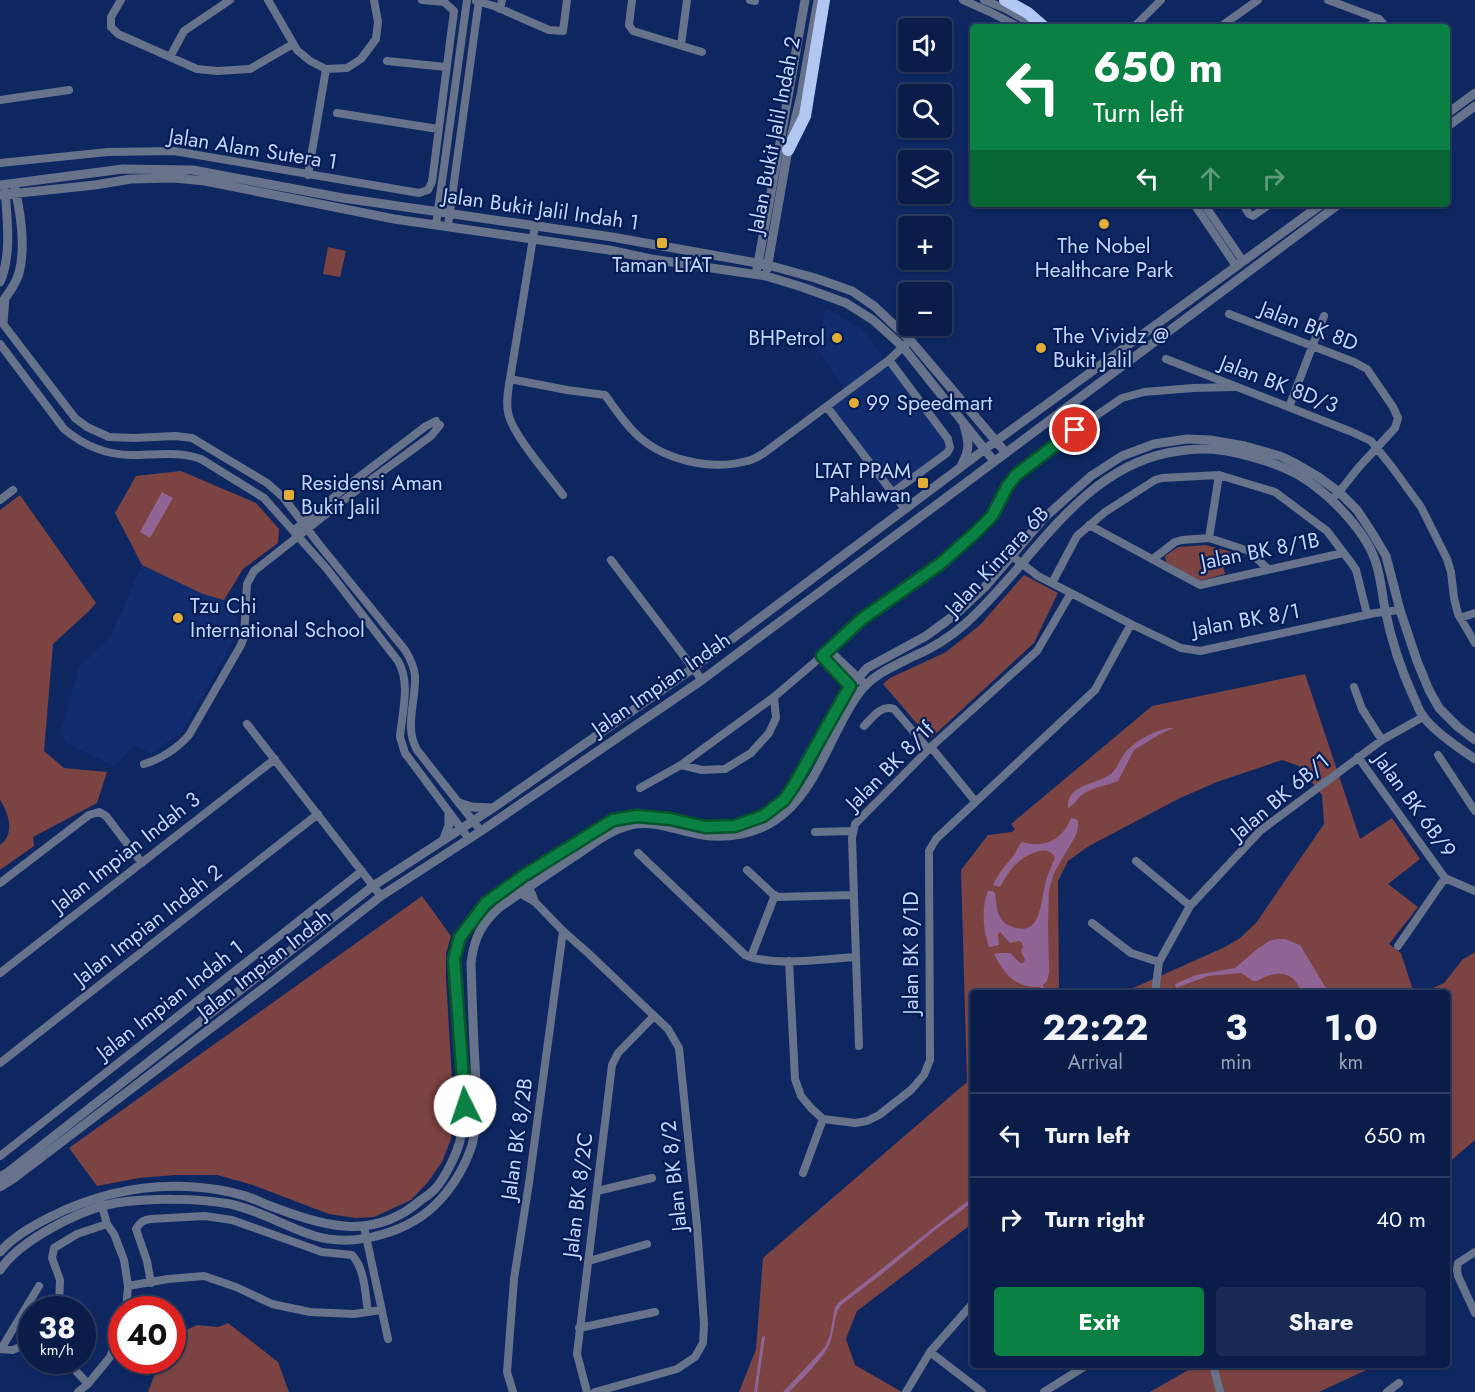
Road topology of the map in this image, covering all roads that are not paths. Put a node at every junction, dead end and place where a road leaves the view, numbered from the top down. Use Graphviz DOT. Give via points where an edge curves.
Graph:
graph roads {
  1 [pos="121,0"];
  2 [pos="230,0"];
  3 [pos="268,0"];
  4 [pos="374,0"];
  5 [pos="422,0"];
  6 [pos="467,0"];
  7 [pos="502,0"];
  8 [pos="567,0"];
  9 [pos="632,0"];
  10 [pos="687,0"];
  11 [pos="805,0"];
  12 [pos="818,0"];
  13 [pos="824,0"];
  14 [pos="963,0"];
  15 [pos="984,0"];
  16 [pos="1005,0"];
  17 [pos="1161,0"];
  18 [pos="1258,0"];
  19 [pos="1328,0"];
  20 [pos="477,1"];
  21 [pos="500,9"];
  22 [pos="1379,19"];
  23 [pos="1013,24"];
  24 [pos="1034,24"];
  25 [pos="1041,24"];
  26 [pos="1137,24"];
  27 [pos="1224,24"];
  28 [pos="1372,24"];
  29 [pos="1383,24"];
  30 [pos="293,44"];
  31 [pos="681,45"];
  32 [pos="702,51"];
  33 [pos="170,57"];
  34 [pos="387,62"];
  35 [pos="447,68"];
  36 [pos="326,69"];
  37 [pos="69,90"];
  38 [pos="1475,93"];
  39 [pos="0,100"];
  40 [pos="1475,106"];
  41 [pos="1450,111"];
  42 [pos="337,113"];
  43 [pos="1450,125"];
  44 [pos="438,129"];
  45 [pos="789,150"];
  46 [pos="0,163"];
  47 [pos="308,175"];
  48 [pos="7,190"];
  49 [pos="34,191"];
  50 [pos="1196,207"];
  51 [pos="1206,207"];
  52 [pos="1245,207"];
  53 [pos="1266,207"];
  54 [pos="1318,207"];
  55 [pos="1335,207"];
  56 [pos="0,209"];
  57 [pos="438,212"];
  58 [pos="450,213"];
  59 [pos="7,218"];
  60 [pos="20,219"];
  61 [pos="436,225"];
  62 [pos="448,226"];
  63 [pos="536,226"];
  64 [pos="612,237"];
  65 [pos="533,240"];
  66 [pos="609,250"];
  67 [pos="1240,263"];
  68 [pos="763,264"];
  69 [pos="756,274"];
  70 [pos="766,276"];
  71 [pos="0,282"];
  72 [pos="2,301"];
  73 [pos="1229,314"];
  74 [pos="1324,316"];
  75 [pos="2,321"];
  76 [pos="910,340"];
  77 [pos="0,344"];
  78 [pos="1312,346"];
  79 [pos="903,347"];
  80 [pos="1166,359"];
  81 [pos="889,360"];
  82 [pos="510,380"];
  83 [pos="1236,387"];
  84 [pos="827,407"];
  85 [pos="1289,408"];
  86 [pos="961,419"];
  87 [pos="422,429"];
  88 [pos="428,438"];
  89 [pos="996,441"];
  90 [pos="1377,448"];
  91 [pos="985,449"];
  92 [pos="1006,453"];
  93 [pos="994,461"];
  94 [pos="961,466"];
  95 [pos="1219,476"];
  96 [pos="13,490"];
  97 [pos="1339,492"];
  98 [pos="892,493"];
  99 [pos="563,495"];
  100 [pos="0,500"];
  101 [pos="1331,500"];
  102 [pos="904,509"];
  103 [pos="295,513"];
  104 [pos="313,514"];
  105 [pos="320,520"];
  106 [pos="1089,525"];
  107 [pos="305,526"];
  108 [pos="293,531"];
  109 [pos="1209,538"];
  110 [pos="318,543"];
  111 [pos="288,544"];
  112 [pos="309,550"];
  113 [pos="1343,553"];
  114 [pos="1012,556"];
  115 [pos="1153,559"];
  116 [pos="611,560"];
  117 [pos="1022,564"];
  118 [pos="1268,569"];
  119 [pos="1052,583"];
  120 [pos="1071,593"];
  121 [pos="1400,610"];
  122 [pos="1385,611"];
  123 [pos="1475,613"];
  124 [pos="1367,614"];
  125 [pos="1460,618"];
  126 [pos="1131,624"];
  127 [pos="1475,643"];
  128 [pos="829,650"];
  129 [pos="822,656"];
  130 [pos="692,669"];
  131 [pos="858,677"];
  132 [pos="702,680"];
  133 [pos="866,684"];
  134 [pos="850,686"];
  135 [pos="1354,687"];
  136 [pos="858,693"];
  137 [pos="774,697"];
  138 [pos="1424,717"];
  139 [pos="247,724"];
  140 [pos="864,726"];
  141 [pos="1382,740"];
  142 [pos="1475,740"];
  143 [pos="930,749"];
  144 [pos="1438,755"];
  145 [pos="1358,757"];
  146 [pos="275,759"];
  147 [pos="1475,759"];
  148 [pos="144,764"];
  149 [pos="681,765"];
  150 [pos="640,788"];
  151 [pos="975,801"];
  152 [pos="459,803"];
  153 [pos="494,808"];
  154 [pos="1475,811"];
  155 [pos="449,813"];
  156 [pos="318,814"];
  157 [pos="473,821"];
  158 [pos="461,829"];
  159 [pos="481,831"];
  160 [pos="853,831"];
  161 [pos="815,832"];
  162 [pos="444,839"];
  163 [pos="469,839"];
  164 [pos="638,853"];
  165 [pos="1136,861"];
  166 [pos="142,863"];
  167 [pos="747,870"];
  168 [pos="362,871"];
  169 [pos="523,876"];
  170 [pos="1445,878"];
  171 [pos="514,882"];
  172 [pos="0,883"];
  173 [pos="373,886"];
  174 [pos="525,890"];
  175 [pos="1475,891"];
  176 [pos="775,895"];
  177 [pos="854,895"];
  178 [pos="381,896"];
  179 [pos="1190,906"];
  180 [pos="1092,922"];
  181 [pos="563,931"];
  182 [pos="1398,946"];
  183 [pos="751,957"];
  184 [pos="856,957"];
  185 [pos="789,961"];
  186 [pos="1159,962"];
  187 [pos="0,973"];
  188 [pos="1155,990"];
  189 [pos="654,1016"];
  190 [pos="859,1047"];
  191 [pos="0,1063"];
  192 [pos="823,1119"];
  193 [pos="0,1156"];
  194 [pos="803,1173"];
  195 [pos="0,1177"];
  196 [pos="652,1178"];
  197 [pos="0,1187"];
  198 [pos="597,1191"];
  199 [pos="99,1197"];
  200 [pos="101,1207"];
  201 [pos="107,1224"];
  202 [pos="364,1227"];
  203 [pos="366,1238"];
  204 [pos="647,1244"];
  205 [pos="0,1252"];
  206 [pos="1475,1252"];
  207 [pos="589,1261"];
  208 [pos="0,1270"];
  209 [pos="151,1283"];
  210 [pos="39,1286"];
  211 [pos="128,1286"];
  212 [pos="59,1296"];
  213 [pos="127,1296"];
  214 [pos="970,1307"];
  215 [pos="381,1310"];
  216 [pos="368,1312"];
  217 [pos="655,1312"];
  218 [pos="1475,1313"];
  219 [pos="579,1328"];
  220 [pos="388,1339"];
  221 [pos="18,1348"];
  222 [pos="0,1349"];
  223 [pos="930,1352"];
  224 [pos="108,1360"];
  225 [pos="1082,1368"];
  226 [pos="1214,1368"];
  227 [pos="79,1374"];
  228 [pos="1400,1383"];
  229 [pos="88,1384"];
  230 [pos="78,1392"];
  231 [pos="513,1392"];
  232 [pos="587,1392"];
  233 [pos="595,1392"];
  234 [pos="906,1392"];
  235 [pos="982,1392"];
  236 [pos="1044,1392"];
  237 [pos="1220,1392"];
  238 [pos="1387,1392"];
  1 -- 33 [label="street" via="111,17 111,27 118,34"];
  2 -- 33 [label="street" via="184,32"];
  3 -- 30 [label="street"];
  4 -- 36 [label="street" via="376,39 361,59 347,68"];
  5 -- 35 [label="street" via="444,2 454,11"];
  6 -- 57 [label="street"];
  7 -- 21 [label="street"];
  8 -- 21 [label="street" via="563,32"];
  9 -- 31 [label="street" via="629,25 633,31"];
  10 -- 31 [label="street"];
  11 -- 68 [label="street, Jalan Bukit Jalil Indah 2"];
  12 -- 45 [label="street, Jalan Bukit Jalil Indah 2"];
  13 -- 45 [label="highway" via="805,116"];
  14 -- 23 [label="street"];
  15 -- 24 [label="street"];
  16 -- 25 [label="highway"];
  17 -- 26 [label="street"];
  18 -- 27 [label="street"];
  19 -- 22 [label="street"];
  20 -- 21 [label="street"];
  20 -- 58 [label="street"];
  22 -- 28 [label="street"];
  22 -- 29 [label="street"];
  30 -- 33 [label="street" via="250,69 238,71 197,69"];
  30 -- 36 [label="street" via="310,61"];
  31 -- 32 [label="street"];
  34 -- 35 [label="street"];
  35 -- 44 [label="street"];
  36 -- 47 [label="street"];
  37 -- 39 [label="street"];
  38 -- 41 [label="street"];
  40 -- 43 [label="street"];
  42 -- 44 [label="street"];
  44 -- 47 [label="street, Jalan Alam Sutera 1" via="432,182 419,193"];
  45 -- 68 [label="street, Jalan Bukit Jalil Indah 2"];
  46 -- 47 [label="street, Jalan Alam Sutera 1" via="108,152 174,151"];
  48 -- 49 [label="street, Jalan Bukit Jalil Indah 1"];
  48 -- 57 [label="street, Jalan Bukit Jalil Indah 1" via="123,169 194,170"];
  48 -- 59 [label="street"];
  48 -- 60 [label="street"];
  49 -- 60 [label="street" via="22,206"];
  49 -- 61 [label="street, Jalan Bukit Jalil Indah 1" via="131,178 174,178"];
  50 -- 67 [label="street"];
  51 -- 67 [label="street"];
  52 -- 53 [label="street" via="1253,216"];
  54 -- 67 [label="street, Jalan Impian Indah"];
  55 -- 92 [label="street, Jalan Impian Indah"];
  56 -- 59 [label="street"];
  57 -- 58 [label="street, Jalan Bukit Jalil Indah 1"];
  57 -- 61 [label="street"];
  58 -- 62 [label="street"];
  58 -- 63 [label="street, Jalan Bukit Jalil Indah 1"];
  59 -- 71 [label="street" via="7,261"];
  60 -- 72 [label="street" via="23,252 19,274"];
  61 -- 62 [label="street, Jalan Bukit Jalil Indah 1"];
  62 -- 65 [label="street, Jalan Bukit Jalil Indah 1"];
  63 -- 64 [label="street, Jalan Bukit Jalil Indah 1"];
  63 -- 65 [label="street"];
  64 -- 66 [label="street"];
  64 -- 68 [label="street, Jalan Bukit Jalil Indah 1"];
  65 -- 66 [label="street, Jalan Bukit Jalil Indah 1"];
  65 -- 82 [label="street"];
  66 -- 69 [label="street, Jalan Bukit Jalil Indah 1"];
  67 -- 89 [label="street, Jalan Impian Indah"];
  68 -- 69 [label="street, Jalan Bukit Jalil Indah 2"];
  68 -- 70 [label="street, Jalan Bukit Jalil Indah 2"];
  68 -- 76 [label="street, Jalan Bukit Jalil Indah 1" via="852,291"];
  69 -- 70 [label="street, Jalan Bukit Jalil Indah 1"];
  70 -- 79 [label="street, Jalan Bukit Jalil Indah 1" via="846,303 873,320"];
  72 -- 75 [label="street"];
  73 -- 78 [label="street, Jalan BK 8D"];
  74 -- 78 [label="street"];
  75 -- 103 [label="street" via="75,418 87,427 109,437 192,438 267,483"];
  76 -- 79 [label="street"];
  76 -- 89 [label="street, Jalan Bukit Jalil Indah 1"];
  77 -- 108 [label="street" via="75,438 112,454 178,454 201,459 264,498"];
  78 -- 85 [label="street"];
  78 -- 90 [label="street, Jalan BK 8D" via="1367,369 1393,407 1398,418 1395,428"];
  79 -- 81 [label="street"];
  79 -- 86 [label="street, Jalan Bukit Jalil Indah 1"];
  80 -- 83 [label="street, Jalan BK 8D/3"];
  81 -- 84 [label="street"];
  81 -- 98 [label="street" via="948,439 950,448"];
  82 -- 84 [label="street" via="605,395 635,433 652,446 675,458 707,465 748,461"];
  82 -- 99 [label="street" via="507,402 511,424"];
  83 -- 85 [label="street, Jalan BK 8D/3"];
  83 -- 128 [label="street" via="1192,388 1122,398 1016,475 992,516 940,564 862,619"];
  84 -- 98 [label="street"];
  85 -- 90 [label="street, Jalan BK 8D/3" via="1352,432"];
  86 -- 91 [label="street, Jalan Bukit Jalil Indah 1"];
  86 -- 94 [label="street" via="969,442"];
  87 -- 88 [label="street"];
  87 -- 88 [label="street" via="438,423 438,429"];
  87 -- 104 [label="street"];
  88 -- 105 [label="street"];
  89 -- 91 [label="street, Jalan Impian Indah"];
  89 -- 92 [label="street, Jalan Bukit Jalil Indah 1"];
  90 -- 97 [label="street, Jalan BK 8D"];
  90 -- 125 [label="street" via="1421,507 1448,559"];
  91 -- 93 [label="street, Jalan Bukit Jalil Indah 1"];
  91 -- 94 [label="street, Jalan Impian Indah"];
  92 -- 93 [label="street, Jalan Impian Indah"];
  93 -- 132 [label="street, Jalan Impian Indah"];
  94 -- 102 [label="street, Jalan Impian Indah"];
  95 -- 106 [label="street" via="1155,480"];
  95 -- 109 [label="street"];
  95 -- 113 [label="street" via="1275,492 1322,527"];
  96 -- 100 [label="street"];
  97 -- 101 [label="street"];
  97 -- 114 [label="street, Jalan Kinrara 6B" via="1281,456 1245,446 1187,439 1154,444 1122,456 1091,476 1044,518"];
  97 -- 121 [label="street, Jalan Kinrara 6B" via="1357,510 1386,556"];
  98 -- 102 [label="street"];
  101 -- 117 [label="street, Jalan Kinrara 6B" via="1304,478 1277,465 1228,451 1190,448 1149,457 1108,478 1068,512"];
  101 -- 122 [label="street, Jalan Kinrara 6B" via="1349,517 1376,561"];
  102 -- 130 [label="street, Jalan Impian Indah"];
  103 -- 104 [label="street"];
  103 -- 107 [label="street"];
  104 -- 107 [label="street"];
  105 -- 107 [label="street"];
  105 -- 110 [label="street"];
  106 -- 115 [label="street, Jalan BK 8/1B"];
  106 -- 119 [label="street" via="1077,536"];
  107 -- 108 [label="street"];
  107 -- 110 [label="street"];
  108 -- 111 [label="street"];
  108 -- 111 [label="street"];
  108 -- 112 [label="street"];
  109 -- 115 [label="street" via="1175,542"];
  109 -- 118 [label="street" via="1248,551"];
  110 -- 152 [label="street" via="412,662 412,741"];
  111 -- 112 [label="street"];
  111 -- 148 [label="street" via="254,571 247,584 241,645 189,735 156,760"];
  112 -- 155 [label="street" via="403,669 402,745"];
  113 -- 118 [label="street, Jalan BK 8/1B"];
  113 -- 124 [label="street" via="1356,570"];
  114 -- 117 [label="street, Jalan BK 8/1"];
  114 -- 131 [label="street, Jalan Kinrara 6B" via="956,615"];
  115 -- 118 [label="street, Jalan BK 8/1B" via="1200,585"];
  116 -- 130 [label="street"];
  117 -- 119 [label="street, Jalan BK 8/1"];
  117 -- 133 [label="street, Jalan Kinrara 6B" via="961,628 937,645 887,668"];
  119 -- 120 [label="street, Jalan BK 8/1"];
  120 -- 126 [label="street, Jalan BK 8/1"];
  120 -- 143 [label="street, Jalan BK 8/1f" via="1037,651"];
  121 -- 122 [label="street, Jalan BK 8/1"];
  121 -- 142 [label="street, Jalan Kinrara 6B" via="1417,661 1439,708"];
  122 -- 124 [label="street, Jalan BK 8/1"];
  122 -- 138 [label="street, Jalan Kinrara 6B" via="1402,673"];
  123 -- 125 [label="street"];
  124 -- 126 [label="street, Jalan BK 8/1" via="1200,651 1181,648"];
  125 -- 127 [label="street"];
  126 -- 151 [label="street, Jalan BK 8/1D" via="1095,690"];
  128 -- 129 [label="street"];
  128 -- 131 [label="street"];
  129 -- 134 [label="street"];
  129 -- 137 [label="street"];
  130 -- 132 [label="street"];
  130 -- 153 [label="street, Jalan Impian Indah"];
  131 -- 133 [label="street"];
  131 -- 134 [label="street, Jalan Kinrara 6B"];
  132 -- 159 [label="street, Jalan Impian Indah"];
  133 -- 136 [label="street, Jalan Kinrara 6B"];
  134 -- 136 [label="street"];
  134 -- 169 [label="street, Jalan Kinrara 6B" via="784,800 763,816 735,826 705,827 637,816 613,820"];
  135 -- 141 [label="street" via="1362,709"];
  136 -- 174 [label="street, Jalan Kinrara 6B" via="806,788 795,804 771,823 725,836 704,836 645,823 631,825 611,833"];
  137 -- 149 [label="street"];
  137 -- 149 [label="street" via="776,718 769,733 751,753 725,769 702,770"];
  138 -- 141 [label="street, Jalan BK 6B/1"];
  138 -- 147 [label="street, Jalan Kinrara 6B"];
  139 -- 146 [label="street"];
  140 -- 143 [label="street" via="880,710 889,707"];
  141 -- 145 [label="street, Jalan BK 6B/1"];
  143 -- 151 [label="street"];
  143 -- 160 [label="street, Jalan BK 8/1f" via="855,824"];
  144 -- 154 [label="street"];
  145 -- 170 [label="street, Jalan BK 6B/9"];
  145 -- 179 [label="street, Jalan BK 6B/1" via="1260,831"];
  146 -- 156 [label="street"];
  146 -- 166 [label="street, Jalan Impian Indah 3"];
  149 -- 150 [label="street"];
  151 -- 192 [label="street, Jalan BK 8/1D" via="929,851 930,1060 924,1075 911,1090 867,1121"];
  152 -- 153 [label="street"];
  152 -- 157 [label="street"];
  153 -- 157 [label="street, Jalan Impian Indah"];
  155 -- 158 [label="street"];
  155 -- 162 [label="street"];
  156 -- 168 [label="street"];
  156 -- 191 [label="street, Jalan Impian Indah 2"];
  157 -- 158 [label="street, Jalan Impian Indah"];
  157 -- 159 [label="street"];
  158 -- 162 [label="street, Jalan Impian Indah"];
  158 -- 163 [label="street"];
  159 -- 163 [label="street, Jalan Impian Indah"];
  160 -- 161 [label="street"];
  160 -- 177 [label="street, Jalan BK 8/1f"];
  162 -- 173 [label="street, Jalan Impian Indah"];
  163 -- 178 [label="street, Jalan Impian Indah"];
  164 -- 183 [label="street" via="739,951"];
  165 -- 179 [label="street"];
  166 -- 172 [label="street" via="99,812 89,815"];
  166 -- 187 [label="street, Jalan Impian Indah 3"];
  167 -- 176 [label="street"];
  168 -- 173 [label="street"];
  168 -- 193 [label="street, Jalan Impian Indah 1"];
  169 -- 171 [label="street, Jalan Kinrara 6B"];
  169 -- 174 [label="street"];
  170 -- 175 [label="street, Jalan BK 6B/9"];
  170 -- 182 [label="street"];
  171 -- 174 [label="street"];
  171 -- 202 [label="street, Jalan Kinrara 6B" via="486,903 460,937 454,959 465,1106 461,1138 448,1170 414,1206"];
  173 -- 178 [label="street"];
  173 -- 195 [label="street, Jalan Impian Indah"];
  174 -- 181 [label="street"];
  174 -- 203 [label="street, Jalan Kinrara 6B" via="490,915 473,946 477,1109 472,1146 440,1201 406,1224"];
  176 -- 177 [label="street"];
  176 -- 183 [label="street"];
  177 -- 184 [label="street, Jalan BK 8/1f"];
  178 -- 197 [label="street, Jalan Impian Indah"];
  179 -- 186 [label="street, Jalan BK 6B/1"];
  180 -- 186 [label="street" via="1131,953"];
  181 -- 189 [label="street, Jalan BK 8/2"];
  181 -- 231 [label="street, Jalan BK 8/2B" via="514,1279 507,1372"];
  183 -- 185 [label="street"];
  184 -- 185 [label="street"];
  184 -- 190 [label="street, Jalan BK 8/1f"];
  185 -- 192 [label="street" via="795,1079 801,1096"];
  186 -- 188 [label="street, Jalan BK 6B/1"];
  189 -- 198 [label="street, Jalan BK 8/2C" via="618,1053 612,1065"];
  189 -- 233 [label="street, Jalan BK 8/2" via="668,1029 679,1048 697,1226 703,1343 695,1357 677,1370"];
  192 -- 194 [label="street"];
  196 -- 198 [label="street"];
  198 -- 207 [label="street, Jalan BK 8/2C"];
  199 -- 200 [label="street"];
  199 -- 202 [label="street, Jalan Kinrara 6B" via="144,1188 183,1186 219,1190 328,1225"];
  199 -- 205 [label="street, Jalan Kinrara 6B" via="26,1229"];
  200 -- 201 [label="street"];
  200 -- 203 [label="street, Jalan Kinrara 6B" via="143,1201 203,1200 244,1208 315,1236 336,1240"];
  200 -- 208 [label="street, Jalan Kinrara 6B" via="34,1239"];
  201 -- 211 [label="street" via="124,1260"];
  201 -- 212 [label="street" via="77,1234 54,1248 52,1258 60,1280"];
  202 -- 203 [label="street"];
  203 -- 215 [label="street"];
  204 -- 207 [label="street"];
  206 -- 218 [label="street" via="1458,1263 1457,1270"];
  207 -- 219 [label="street, Jalan BK 8/2C"];
  209 -- 211 [label="street"];
  209 -- 216 [label="street" via="204,1276 272,1304 310,1312"];
  209 -- 216 [label="street" via="136,1229 139,1224 151,1219 205,1216 232,1220 322,1252 352,1255 361,1272"];
  210 -- 222 [label="street"];
  211 -- 213 [label="street"];
  214 -- 223 [label="street"];
  215 -- 216 [label="street"];
  215 -- 220 [label="street"];
  217 -- 219 [label="street"];
  219 -- 232 [label="street, Jalan BK 8/2C" via="577,1354"];
  221 -- 222 [label="street"];
  223 -- 234 [label="street"];
  223 -- 235 [label="street"];
  224 -- 229 [label="street"];
  225 -- 236 [label="street"];
  226 -- 237 [label="street"];
  227 -- 229 [label="street"];
  228 -- 238 [label="street"];
  229 -- 230 [label="street"];
}
